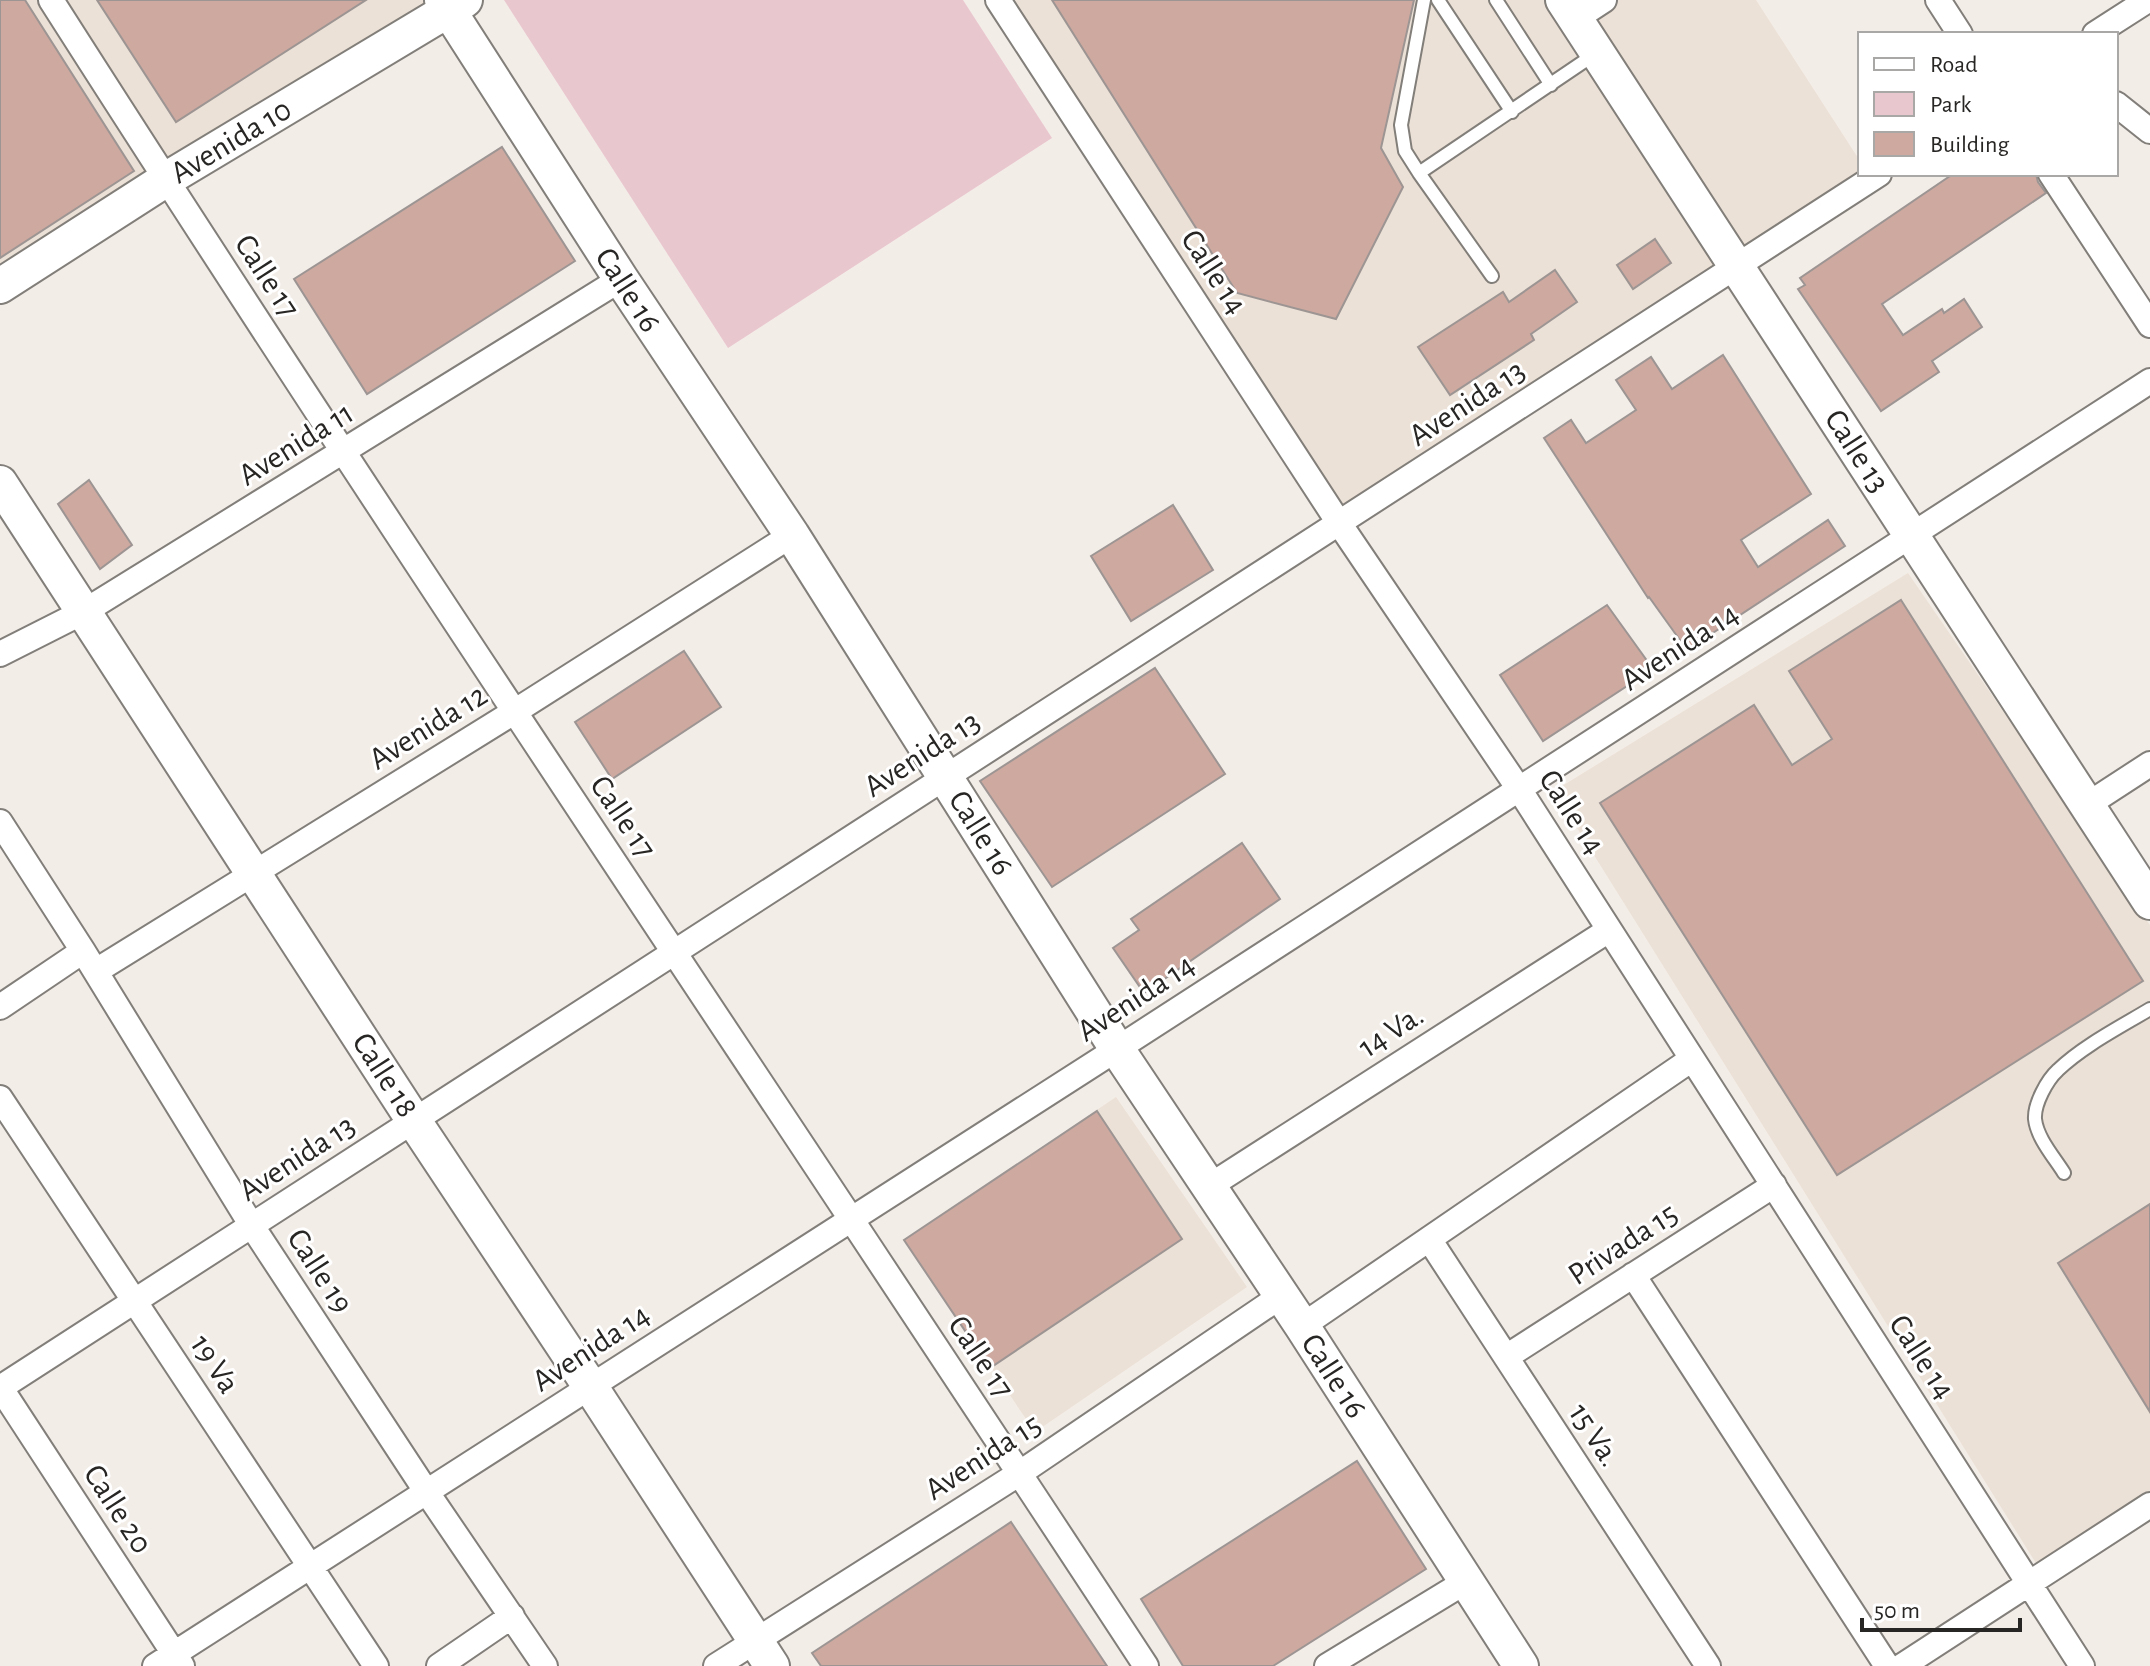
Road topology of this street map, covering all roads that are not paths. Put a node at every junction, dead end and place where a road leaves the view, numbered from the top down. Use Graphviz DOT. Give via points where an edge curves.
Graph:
graph roads {
  1 [pos="51,0"];
  2 [pos="998,0"];
  3 [pos="1424,0"];
  4 [pos="1438,0"];
  5 [pos="1496,0"];
  6 [pos="1604,0"];
  7 [pos="1938,0"];
  8 [pos="2148,0"];
  9 [pos="452,4"];
  10 [pos="1569,9"];
  11 [pos="1959,32"];
  12 [pos="2098,32"];
  13 [pos="1597,52"];
  14 [pos="1551,85"];
  15 [pos="2118,106"];
  16 [pos="1512,112"];
  17 [pos="2150,131"];
  18 [pos="1419,173"];
  19 [pos="1876,176"];
  20 [pos="2052,176"];
  21 [pos="165,180"];
  22 [pos="1737,267"];
  23 [pos="1492,276"];
  24 [pos="621,279"];
  25 [pos="0,286"];
  26 [pos="2150,325"];
  27 [pos="2150,381"];
  28 [pos="344,452"];
  29 [pos="0,483"];
  30 [pos="1339,523"];
  31 [pos="792,535"];
  32 [pos="1912,536"];
  33 [pos="85,611"];
  34 [pos="0,654"];
  35 [pos="514,712"];
  36 [pos="2150,764"];
  37 [pos="945,776"];
  38 [pos="1519,789"];
  39 [pos="2087,805"];
  40 [pos="0,822"];
  41 [pos="254,873"];
  42 [pos="2150,902"];
  43 [pos="1609,930"];
  44 [pos="676,953"];
  45 [pos="90,961"];
  46 [pos="0,1007"];
  47 [pos="2150,1009"];
  48 [pos="1117,1049"];
  49 [pos="1692,1059"];
  50 [pos="0,1098"];
  51 [pos="414,1121"];
  52 [pos="2064,1173"];
  53 [pos="1774,1185"];
  54 [pos="1208,1187"];
  55 [pos="851,1219"];
  56 [pos="252,1226"];
  57 [pos="1429,1239"];
  58 [pos="1633,1275"];
  59 [pos="1281,1296"];
  60 [pos="135,1301"];
  61 [pos="1302,1326"];
  62 [pos="1506,1357"];
  63 [pos="590,1386"];
  64 [pos="0,1388"];
  65 [pos="1020,1473"];
  66 [pos="426,1491"];
  67 [pos="2150,1505"];
  68 [pos="310,1566"];
  69 [pos="1465,1582"];
  70 [pos="2030,1583"];
  71 [pos="512,1616"];
  72 [pos="764,1653"];
  73 [pos="170,1662"];
  74 [pos="376,1666"];
  75 [pos="439,1666"];
  76 [pos="545,1666"];
  77 [pos="716,1666"];
  78 [pos="1146,1666"];
  79 [pos="1327,1666"];
  80 [pos="1521,1666"];
  81 [pos="1708,1666"];
  82 [pos="1887,1666"];
  83 [pos="1902,1666"];
  84 [pos="2082,1666"];
  1 -- 21 [label="street, Calle 17"];
  2 -- 30 [label="street, Calle 14"];
  3 -- 18 [label="lane" via="1401,125 1405,151"];
  4 -- 16 [label="lane"];
  5 -- 14 [label="lane"];
  6 -- 10 [label="street"];
  7 -- 11 [label="street"];
  8 -- 12 [label="street"];
  9 -- 21 [label="street, Avenida 10"];
  9 -- 24 [label="street, Calle 16"];
  10 -- 13 [label="street, Calle 13"];
  13 -- 14 [label="lane"];
  13 -- 22 [label="street, Calle 13"];
  14 -- 16 [label="lane"];
  15 -- 17 [label="street"];
  16 -- 18 [label="lane"];
  18 -- 23 [label="lane"];
  19 -- 22 [label="street, Avenida 13"];
  20 -- 26 [label="street"];
  21 -- 25 [label="street, Avenida 10"];
  21 -- 28 [label="street, Calle 17"];
  22 -- 30 [label="street, Avenida 13"];
  22 -- 32 [label="street, Calle 13"];
  24 -- 28 [label="street, Avenida 11"];
  24 -- 31 [label="street, Calle 16"];
  27 -- 32 [label="street, Avenida 14"];
  28 -- 33 [label="street, Avenida 11"];
  28 -- 35 [label="street, Calle 17"];
  29 -- 33 [label="street, Calle 18"];
  30 -- 37 [label="street, Avenida 13"];
  30 -- 38 [label="street, Calle 14"];
  31 -- 35 [label="street, Avenida 12"];
  31 -- 37 [label="street, Calle 16"];
  32 -- 38 [label="street, Avenida 14"];
  32 -- 39 [label="street, Calle 13"];
  33 -- 34 [label="street, Avenida 11"];
  33 -- 41 [label="street, Calle 18"];
  35 -- 41 [label="street, Avenida 12"];
  35 -- 44 [label="street, Calle 17"];
  36 -- 39 [label="street"];
  37 -- 44 [label="street, Avenida 13"];
  37 -- 48 [label="street, Calle 16"];
  38 -- 43 [label="street, Calle 14"];
  38 -- 48 [label="street, Avenida 14"];
  39 -- 42 [label="street, Calle 13"];
  40 -- 45 [label="street, Calle 19"];
  41 -- 45 [label="street, Avenida 12"];
  41 -- 51 [label="street, Calle 18"];
  43 -- 49 [label="street, Calle 14"];
  43 -- 54 [label="street, 14 Va."];
  44 -- 51 [label="street, Avenida 13"];
  44 -- 55 [label="street, Calle 17"];
  45 -- 46 [label="street, Avenida 12"];
  45 -- 56 [label="street, Calle 19"];
  47 -- 52 [label="lane" via="2071,1059 2045,1088 2035,1118"];
  48 -- 54 [label="street, Calle 16"];
  48 -- 55 [label="street, Avenida 14"];
  49 -- 53 [label="street, Calle 14"];
  49 -- 57 [label="street"];
  50 -- 60 [label="street, 19 Va"];
  51 -- 56 [label="street, Avenida 13"];
  51 -- 63 [label="street, Calle 18"];
  53 -- 58 [label="street, Privada 15"];
  53 -- 70 [label="street, Calle 14"];
  54 -- 59 [label="street, Calle 16"];
  55 -- 63 [label="street, Avenida 14"];
  55 -- 65 [label="street, Calle 17"];
  56 -- 60 [label="street, Avenida 13"];
  56 -- 66 [label="street, Calle 19"];
  57 -- 61 [label="street"];
  57 -- 62 [label="street, 15 Va."];
  58 -- 62 [label="street, Privada 15"];
  58 -- 82 [label="street"];
  59 -- 61 [label="street, Calle 16"];
  59 -- 65 [label="street, Avenida 15"];
  60 -- 64 [label="street, Avenida 13"];
  60 -- 68 [label="street, 19 Va"];
  61 -- 69 [label="street, Calle 16"];
  62 -- 81 [label="street, 15 Va."];
  63 -- 66 [label="street, Avenida 14"];
  63 -- 72 [label="street, Calle 18"];
  64 -- 73 [label="street, Calle 20"];
  65 -- 72 [label="street, Avenida 15"];
  65 -- 78 [label="street, Calle 17"];
  66 -- 68 [label="street, Avenida 14"];
  66 -- 71 [label="street, Calle 19"];
  67 -- 70 [label="street"];
  68 -- 73 [label="street, Avenida 14"];
  68 -- 74 [label="street, 19 Va"];
  69 -- 79 [label="street"];
  69 -- 80 [label="street, Calle 16"];
  70 -- 83 [label="street"];
  70 -- 84 [label="street, Calle 14"];
  71 -- 75 [label="street"];
  71 -- 76 [label="street, Calle 19"];
  72 -- 77 [label="street, Avenida 15"];
}
